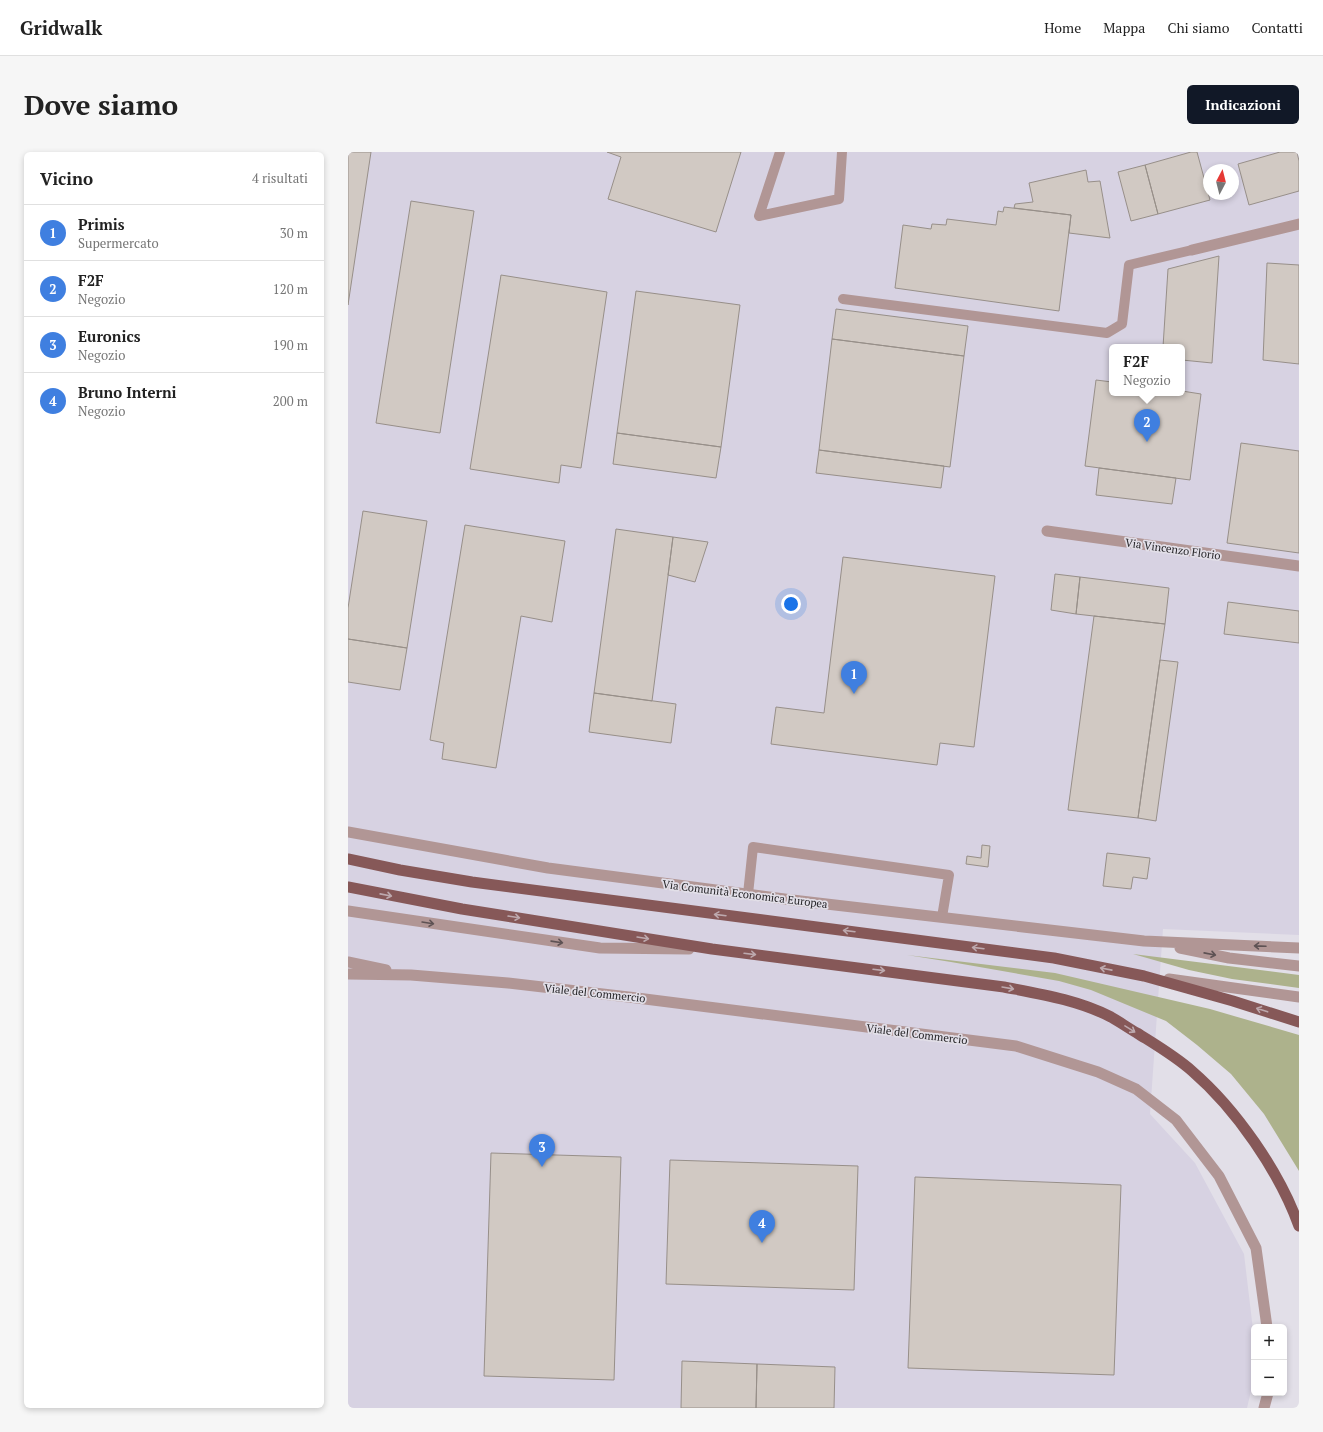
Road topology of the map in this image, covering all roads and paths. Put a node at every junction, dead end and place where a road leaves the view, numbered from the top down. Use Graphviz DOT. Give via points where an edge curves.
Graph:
graph roads {
  1 [pos="780,152"];
  2 [pos="842,152"];
  3 [pos="1299,224"];
  4 [pos="1192,250"];
  5 [pos="843,299"];
  6 [pos="1047,531"];
  7 [pos="1299,566"];
  8 [pos="348,832"];
  9 [pos="348,859"];
  10 [pos="348,888"];
  11 [pos="748,894"];
  12 [pos="348,911"];
  13 [pos="943,913"];
  14 [pos="1144,941"];
  15 [pos="1299,948"];
  16 [pos="712,949"];
  17 [pos="348,962"];
  18 [pos="1299,966"];
  19 [pos="348,974"];
  20 [pos="410,975"];
  21 [pos="1144,976"];
  22 [pos="1299,997"];
  23 [pos="1299,1022"];
  24 [pos="1299,1226"];
  25 [pos="1267,1324"];
  26 [pos="1267,1396"];
  27 [pos="1264,1408"];
  1 -- 2 [label="lane" via="759,216 839,199"];
  3 -- 4 [label="street"];
  4 -- 5 [label="lane" via="1129,265 1122,324 1107,333"];
  6 -- 7 [label="street, Via Vincenzo Florio"];
  8 -- 11 [label="street, Via Comunità Economica Europea" via="548,868"];
  21 -- 9 [label="main road, one-way" via="1054,958 472,882"];
  10 -- 16 [label="main road, one-way"];
  11 -- 13 [label="street, Via Comunità Economica Europea"];
  11 -- 13 [label="lane" via="753,847 949,875"];
  12 -- 16 [label="street, one-way" via="600,948"];
  13 -- 14 [label="street, Via Comunità Economica Europea"];
  15 -- 14 [label="street, one-way"];
  14 -- 18 [label="street, one-way" via="1229,958"];
  16 -- 24 [label="main road, one-way" via="1004,987 1075,1003 1111,1017 1164,1050 1191,1070 1216,1094 1241,1123 1262,1154"];
  17 -- 20 [label="street"];
  19 -- 20 [label="street"];
  20 -- 25 [label="street, Viale del Commercio" via="637,998 1016,1046 1098,1072 1136,1089 1176,1120 1219,1176 1256,1248"];
  21 -- 22 [label="street"];
  23 -- 21 [label="main road, one-way"];
  26 -- 27 [label="street"];
}
